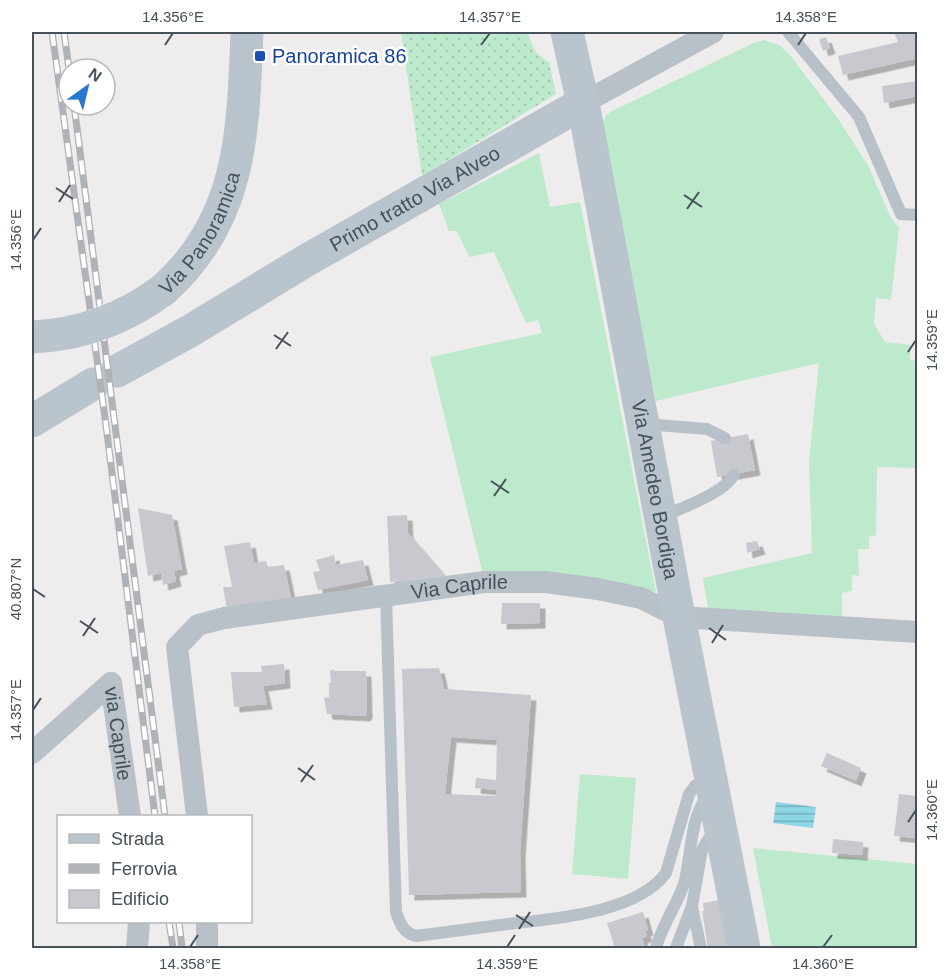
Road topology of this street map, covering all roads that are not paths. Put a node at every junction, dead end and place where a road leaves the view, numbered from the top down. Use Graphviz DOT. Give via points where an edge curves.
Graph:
graph roads {
  1 [pos="247,32"];
  2 [pos="567,32"];
  3 [pos="713,32"];
  4 [pos="788,32"];
  5 [pos="583,103"];
  6 [pos="918,215"];
  7 [pos="32,337"];
  8 [pos="32,421"];
  9 [pos="643,424"];
  10 [pos="725,438"];
  11 [pos="734,474"];
  12 [pos="661,518"];
  13 [pos="386,597"];
  14 [pos="679,617"];
  15 [pos="918,632"];
  16 [pos="32,753"];
  17 [pos="712,783"];
  18 [pos="130,815"];
  19 [pos="197,815"];
  20 [pos="722,831"];
  21 [pos="692,906"];
  22 [pos="139,923"];
  23 [pos="207,923"];
  24 [pos="137,948"];
  25 [pos="207,948"];
  26 [pos="656,948"];
  27 [pos="676,948"];
  28 [pos="701,948"];
  29 [pos="744,948"];
  1 -- 7 [label="street, Via Panoramica, bridge" via="240,139 232,181 205,242 163,290 130,312 97,326"];
  2 -- 5 [label="street, Via Amedeo Bordiga"];
  3 -- 5 [label="street, Primo tratto Via Alveo"];
  4 -- 6 [label="lane" via="859,117 901,214"];
  5 -- 8 [label="street, Primo tratto Via Alveo"];
  5 -- 9 [label="street, Via Amedeo Bordiga"];
  9 -- 10 [label="lane" via="707,429"];
  9 -- 12 [label="street, Via Amedeo Bordiga"];
  11 -- 12 [label="lane" via="722,488"];
  12 -- 14 [label="street, Via Amedeo Bordiga"];
  13 -- 14 [label="street, Via Caprile" via="483,582 545,582 641,598"];
  13 -- 17 [label="lane" via="396,912 408,934 581,915 649,890 666,873 689,794 694,786"];
  13 -- 19 [label="street, Via Caprile" via="224,618 198,625 189,632 177,647"];
  14 -- 15 [label="street, Via Caprile"];
  14 -- 17 [label="street, Via Amedeo Bordiga"];
  16 -- 18 [label="street, via Caprile" via="111,683"];
  17 -- 20 [label="street, Via Amedeo Bordiga"];
  17 -- 26 [label="lane" via="695,825 684,881"];
  20 -- 21 [label="lane" via="709,838 702,850"];
  20 -- 29 [label="street, Via Amedeo Bordiga"];
  21 -- 27 [label="lane"];
  21 -- 28 [label="lane"];
  22 -- 24 [label="street"];
  23 -- 25 [label="street"];
}
